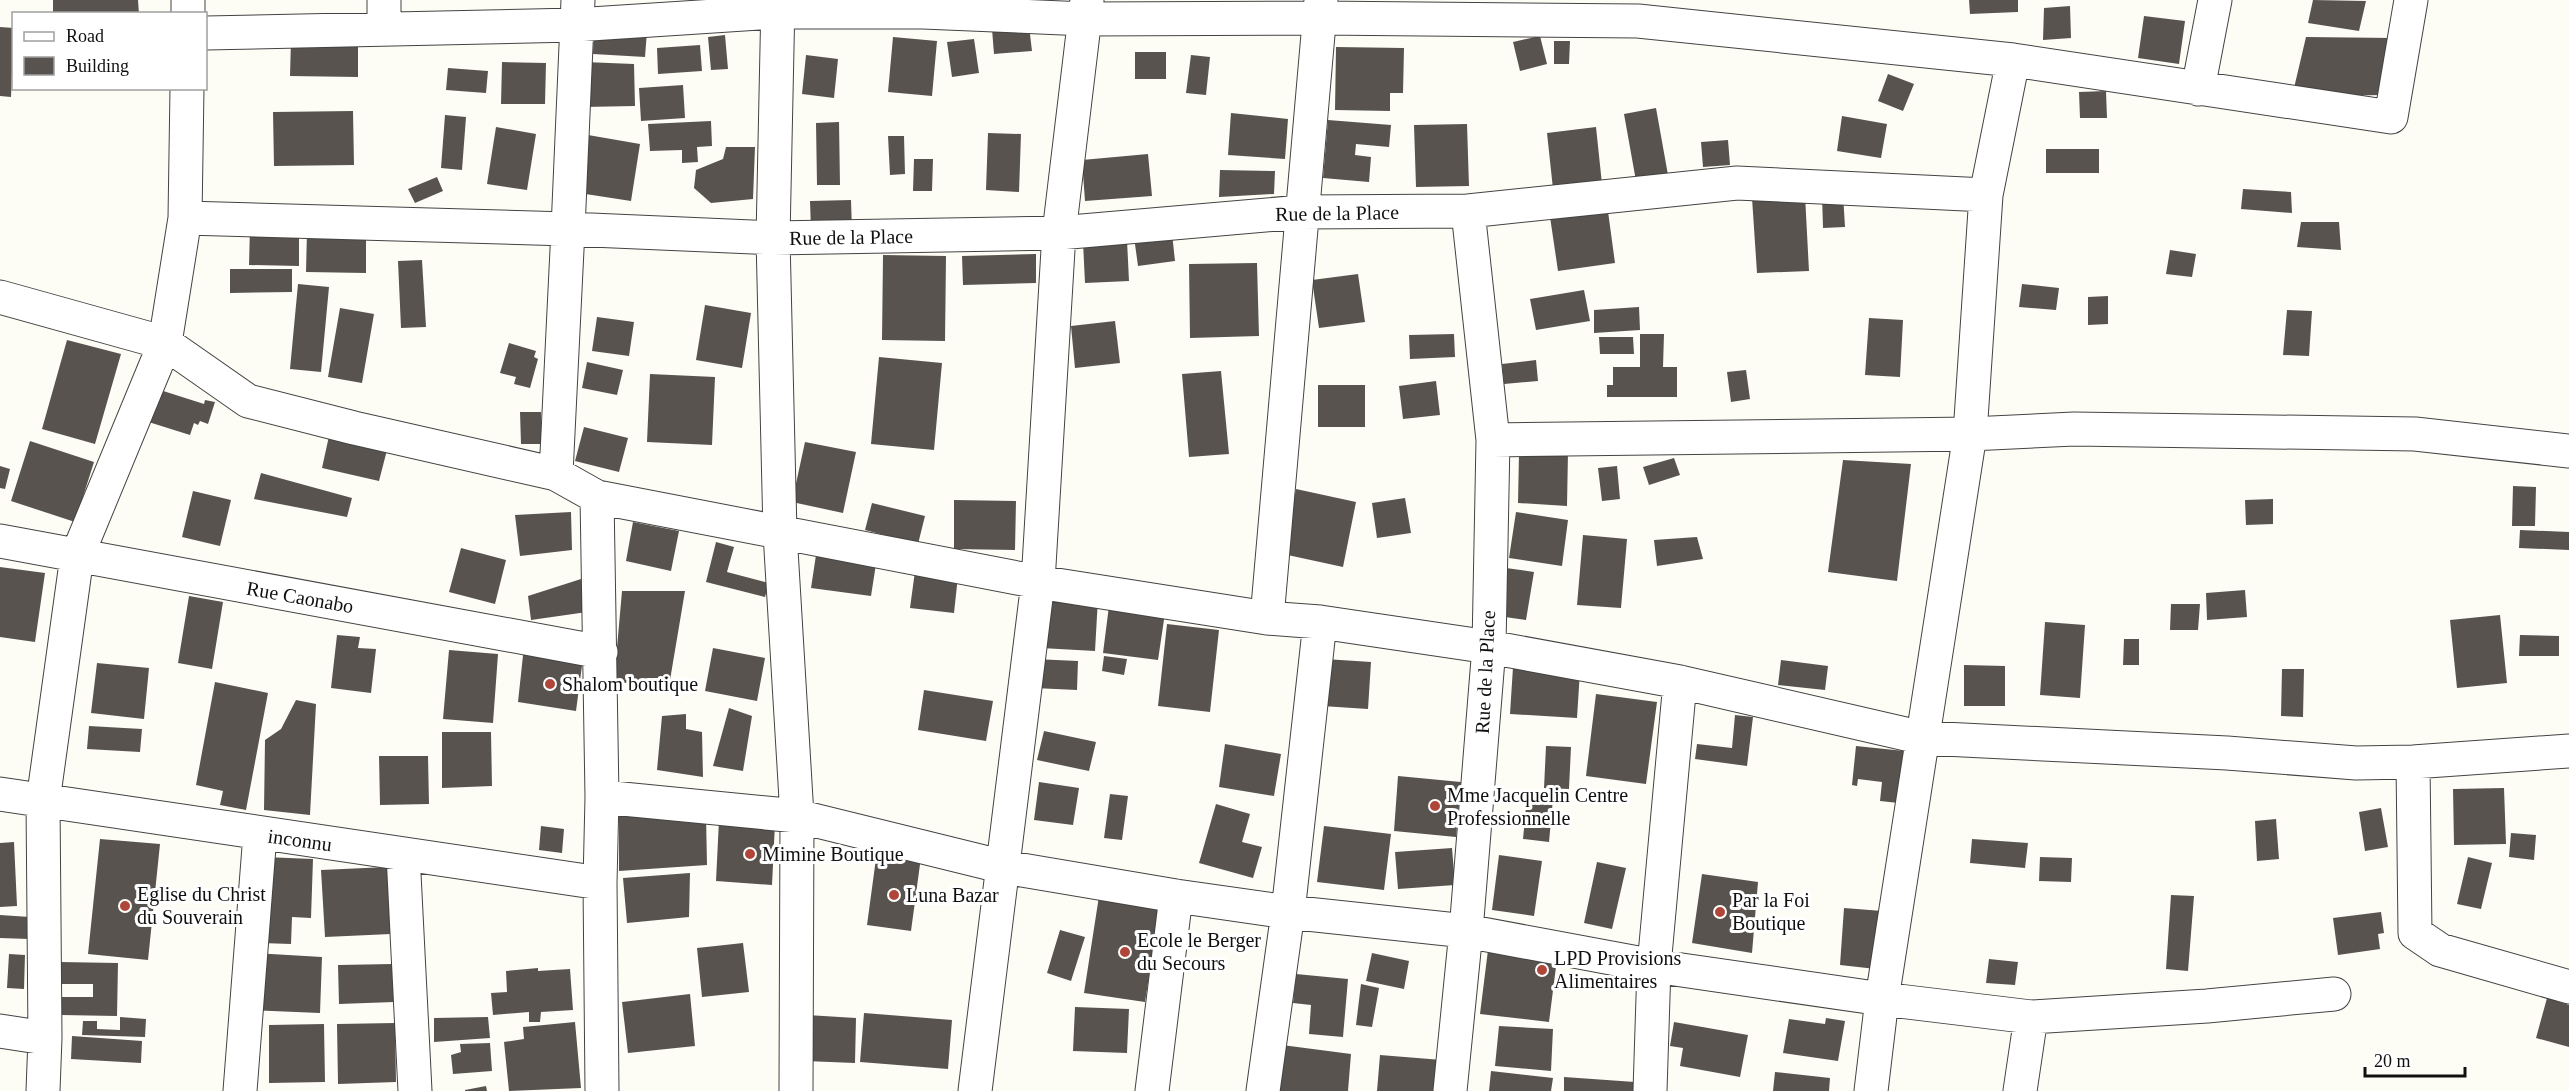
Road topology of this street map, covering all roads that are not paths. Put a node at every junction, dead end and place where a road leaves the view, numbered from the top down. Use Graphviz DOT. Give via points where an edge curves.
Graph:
graph roads {
  1 [pos="2216,0"];
  2 [pos="2411,0"];
  3 [pos="778,6"];
  4 [pos="1320,9"];
  5 [pos="1087,10"];
  6 [pos="576,12"];
  7 [pos="384,15"];
  8 [pos="207,33"];
  9 [pos="2013,60"];
  10 [pos="2198,89"];
  11 [pos="187,90"];
  12 [pos="1986,195"];
  13 [pos="1468,211"];
  14 [pos="1301,212"];
  15 [pos="185,218"];
  16 [pos="568,229"];
  17 [pos="1059,233"];
  18 [pos="773,238"];
  19 [pos="0,297"];
  20 [pos="165,343"];
  21 [pos="1970,434"];
  22 [pos="1493,440"];
  23 [pos="2569,451"];
  24 [pos="556,474"];
  25 [pos="597,497"];
  26 [pos="780,532"];
  27 [pos="0,541"];
  28 [pos="77,556"];
  29 [pos="1038,582"];
  30 [pos="1267,618"];
  31 [pos="1320,622"];
  32 [pos="1489,646"];
  33 [pos="601,652"];
  34 [pos="1680,682"];
  35 [pos="1923,738"];
  36 [pos="2569,751"];
  37 [pos="2413,762"];
  38 [pos="0,794"];
  39 [pos="602,797"];
  40 [pos="43,801"];
  41 [pos="796,816"];
  42 [pos="260,834"];
  43 [pos="403,854"];
  44 [pos="1004,867"];
  45 [pos="600,882"];
  46 [pos="1176,896"];
  47 [pos="1288,912"];
  48 [pos="1466,931"];
  49 [pos="1654,966"];
  50 [pos="2569,987"];
  51 [pos="2334,994"];
  52 [pos="1882,999"];
  53 [pos="2031,1017"];
  54 [pos="0,1031"];
  55 [pos="45,1038"];
  56 [pos="43,1091"];
  57 [pos="240,1091"];
  58 [pos="415,1091"];
  59 [pos="602,1091"];
  60 [pos="796,1091"];
  61 [pos="975,1091"];
  62 [pos="1152,1091"];
  63 [pos="1263,1091"];
  64 [pos="1450,1091"];
  65 [pos="1650,1091"];
  66 [pos="1871,1091"];
  67 [pos="2020,1091"];
  1 -- 10 [label="street"];
  2 -- 10 [label="street" via="2391,117"];
  3 -- 5 [label="street" via="923,12"];
  3 -- 6 [label="street"];
  3 -- 18 [label="street"];
  4 -- 5 [label="street"];
  4 -- 9 [label="street" via="1638,21"];
  4 -- 14 [label="street"];
  5 -- 17 [label="street"];
  6 -- 7 [label="street"];
  6 -- 16 [label="street"];
  7 -- 8 [label="street"];
  9 -- 10 [label="street"];
  9 -- 12 [label="street"];
  11 -- 15 [label="street"];
  12 -- 13 [label="street" via="1737,183"];
  12 -- 21 [label="street"];
  13 -- 14 [label="street, Rue de la Place"];
  13 -- 22 [label="street, Rue de la Place"];
  14 -- 17 [label="street, Rue de la Place"];
  14 -- 30 [label="street"];
  15 -- 16 [label="street, Rue de la Place"];
  15 -- 20 [label="street"];
  16 -- 18 [label="street, Rue de la Place"];
  16 -- 24 [label="street"];
  17 -- 18 [label="street, Rue de la Place"];
  17 -- 29 [label="street"];
  18 -- 26 [label="street"];
  19 -- 20 [label="street"];
  20 -- 24 [label="street" via="248,401"];
  20 -- 28 [label="street"];
  21 -- 22 [label="street"];
  21 -- 23 [label="street" via="2074,429 2415,434"];
  21 -- 35 [label="street"];
  22 -- 32 [label="street, Rue de la Place"];
  24 -- 25 [label="street"];
  25 -- 26 [label="street"];
  25 -- 33 [label="street"];
  26 -- 29 [label="street"];
  26 -- 41 [label="street"];
  27 -- 28 [label="street, Rue Caonabo"];
  28 -- 33 [label="street, Rue Caonabo"];
  28 -- 40 [label="street"];
  29 -- 30 [label="street"];
  29 -- 44 [label="street"];
  30 -- 31 [label="street"];
  31 -- 32 [label="street"];
  31 -- 47 [label="street"];
  32 -- 34 [label="street"];
  32 -- 48 [label="street, Rue de la Place"];
  33 -- 39 [label="street"];
  34 -- 35 [label="street"];
  34 -- 49 [label="street"];
  35 -- 37 [label="street" via="2356,763"];
  35 -- 52 [label="street"];
  36 -- 37 [label="street"];
  37 -- 50 [label="street" via="2415,933 2440,951"];
  38 -- 40 [label="street, inconnu"];
  39 -- 41 [label="street"];
  39 -- 45 [label="street"];
  40 -- 42 [label="street, inconnu"];
  40 -- 55 [label="street"];
  41 -- 44 [label="street"];
  41 -- 60 [label="street"];
  42 -- 43 [label="street, inconnu"];
  42 -- 57 [label="street"];
  43 -- 45 [label="street, inconnu"];
  43 -- 58 [label="street"];
  44 -- 46 [label="street"];
  44 -- 61 [label="street"];
  45 -- 59 [label="street"];
  46 -- 47 [label="street"];
  46 -- 62 [label="street"];
  47 -- 48 [label="street"];
  47 -- 63 [label="street"];
  48 -- 49 [label="street"];
  48 -- 64 [label="street, Rue de la Place"];
  49 -- 52 [label="street"];
  49 -- 65 [label="street"];
  51 -- 53 [label="street"];
  52 -- 53 [label="street"];
  52 -- 66 [label="street"];
  53 -- 67 [label="street"];
  54 -- 55 [label="street"];
  55 -- 56 [label="street"];
}
